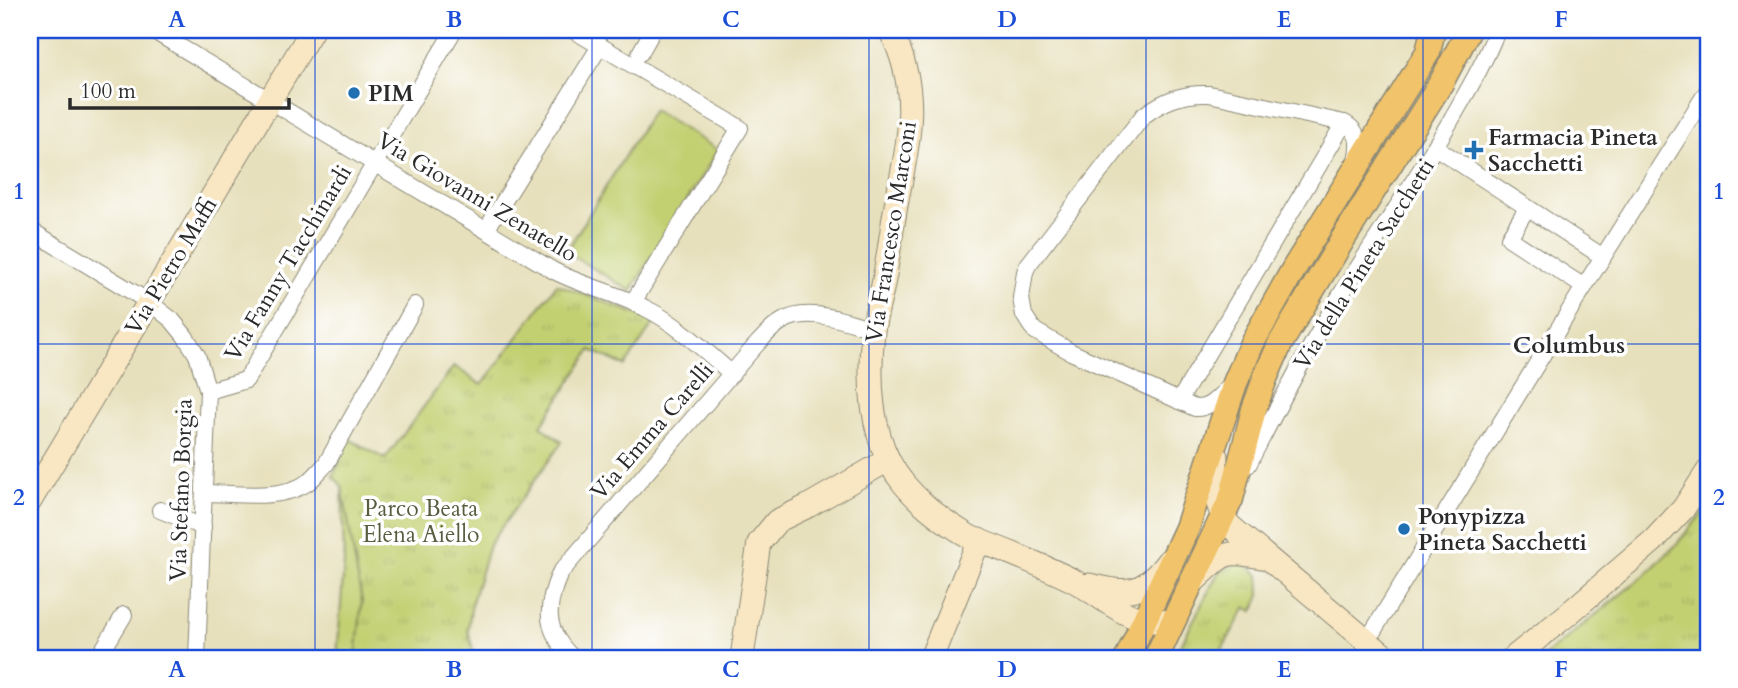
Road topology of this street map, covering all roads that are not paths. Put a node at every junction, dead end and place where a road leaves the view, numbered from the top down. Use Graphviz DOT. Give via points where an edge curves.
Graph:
graph roads {
  1 [pos="152,30"];
  2 [pos="312,30"];
  3 [pos="454,30"];
  4 [pos="573,30"];
  5 [pos="653,30"];
  6 [pos="890,30"];
  7 [pos="1439,30"];
  8 [pos="1469,30"];
  9 [pos="1497,30"];
  10 [pos="1430,41"];
  11 [pos="600,47"];
  12 [pos="639,53"];
  13 [pos="1708,90"];
  14 [pos="270,100"];
  15 [pos="1344,123"];
  16 [pos="1435,147"];
  17 [pos="375,163"];
  18 [pos="1353,172"];
  19 [pos="1527,208"];
  20 [pos="30,230"];
  21 [pos="486,230"];
  22 [pos="1603,257"];
  23 [pos="1584,287"];
  24 [pos="149,302"];
  25 [pos="633,302"];
  26 [pos="415,305"];
  27 [pos="874,329"];
  28 [pos="732,374"];
  29 [pos="1235,383"];
  30 [pos="208,391"];
  31 [pos="1179,401"];
  32 [pos="1217,439"];
  33 [pos="888,460"];
  34 [pos="1708,471"];
  35 [pos="205,492"];
  36 [pos="30,501"];
  37 [pos="1228,508"];
  38 [pos="160,510"];
  39 [pos="202,527"];
  40 [pos="979,540"];
  41 [pos="1180,544"];
  42 [pos="1270,559"];
  43 [pos="1075,582"];
  44 [pos="1192,583"];
  45 [pos="1178,613"];
  46 [pos="124,615"];
  47 [pos="1145,620"];
  48 [pos="1367,641"];
  49 [pos="98,658"];
  50 [pos="197,658"];
  51 [pos="573,658"];
  52 [pos="744,658"];
  53 [pos="931,658"];
  54 [pos="1127,658"];
  55 [pos="1156,658"];
  56 [pos="1387,658"];
  57 [pos="1513,658"];
  1 -- 14 [label="street, Via Giovanni Zenatello"];
  2 -- 14 [label="street, Via Pietro Maffi"];
  3 -- 17 [label="street, Via Fanny Tacchinardi"];
  4 -- 11 [label="street"];
  5 -- 12 [label="street"];
  6 -- 27 [label="street, Via Francesco Marconi" via="905,63 911,113"];
  7 -- 10 [label="street"];
  8 -- 37 [label="main road, Via della Pineta Sacchetti" via="1280,345 1254,409"];
  9 -- 16 [label="street, Via della Pineta Sacchetti"];
  10 -- 18 [label="main road"];
  11 -- 21 [label="street"];
  11 -- 25 [label="street" via="740,128"];
  13 -- 22 [label="street"];
  14 -- 17 [label="street, Via Giovanni Zenatello"];
  14 -- 24 [label="street, Via Pietro Maffi"];
  15 -- 18 [label="street" via="1358,138"];
  15 -- 31 [label="street"];
  15 -- 31 [label="street" via="1209,94 1184,95 1162,103 1143,116 1028,265 1021,298 1031,326 1071,352"];
  16 -- 19 [label="street"];
  16 -- 37 [label="street, Via della Pineta Sacchetti" via="1340,297 1275,411"];
  17 -- 21 [label="street, Via Giovanni Zenatello"];
  17 -- 30 [label="street, Via Fanny Tacchinardi" via="246,380"];
  18 -- 29 [label="main road" via="1258,330"];
  19 -- 22 [label="street"];
  19 -- 23 [label="street" via="1509,238"];
  20 -- 24 [label="street, Via Stefano Borgia"];
  21 -- 25 [label="street, Via Giovanni Zenatello" via="563,276"];
  22 -- 23 [label="street"];
  23 -- 48 [label="street"];
  24 -- 30 [label="street, Via Stefano Borgia" via="172,320 192,345"];
  24 -- 36 [label="street, Via Pietro Maffi"];
  25 -- 28 [label="street, Via Giovanni Zenatello" via="672,323"];
  26 -- 35 [label="street" via="326,464 306,484 277,494"];
  27 -- 28 [label="street, Via Emma Carelli" via="816,315 788,318 767,334"];
  27 -- 33 [label="street, Via Francesco Marconi" via="874,408"];
  28 -- 51 [label="street, Via Emma Carelli" via="561,573 551,597 550,620 555,638"];
  29 -- 31 [label="street" via="1204,408"];
  29 -- 32 [label="main road"];
  30 -- 35 [label="street, Via Stefano Borgia"];
  32 -- 37 [label="street" via="1215,497"];
  32 -- 41 [label="main road"];
  33 -- 40 [label="street, Via Francesco Marconi" via="929,509"];
  33 -- 52 [label="street" via="776,521 759,543"];
  34 -- 57 [label="street" via="1680,513 1653,541"];
  35 -- 39 [label="street, Via Stefano Borgia"];
  37 -- 42 [label="street" via="1234,530"];
  37 -- 44 [label="main road, Via della Pineta Sacchetti"];
  38 -- 39 [label="street"];
  39 -- 50 [label="street, Via Stefano Borgia"];
  40 -- 43 [label="street, Via Francesco Marconi"];
  40 -- 53 [label="street"];
  41 -- 43 [label="street, Via Francesco Marconi" via="1166,565 1138,588 1119,592"];
  41 -- 47 [label="main road"];
  42 -- 44 [label="street" via="1229,553"];
  42 -- 48 [label="street"];
  43 -- 47 [label="street, Via Francesco Marconi"];
  44 -- 45 [label="main road, Via della Pineta Sacchetti"];
  45 -- 47 [label="street"];
  45 -- 55 [label="main road, Via della Pineta Sacchetti"];
  46 -- 49 [label="street"];
  47 -- 54 [label="main road"];
  48 -- 56 [label="street"];
}
